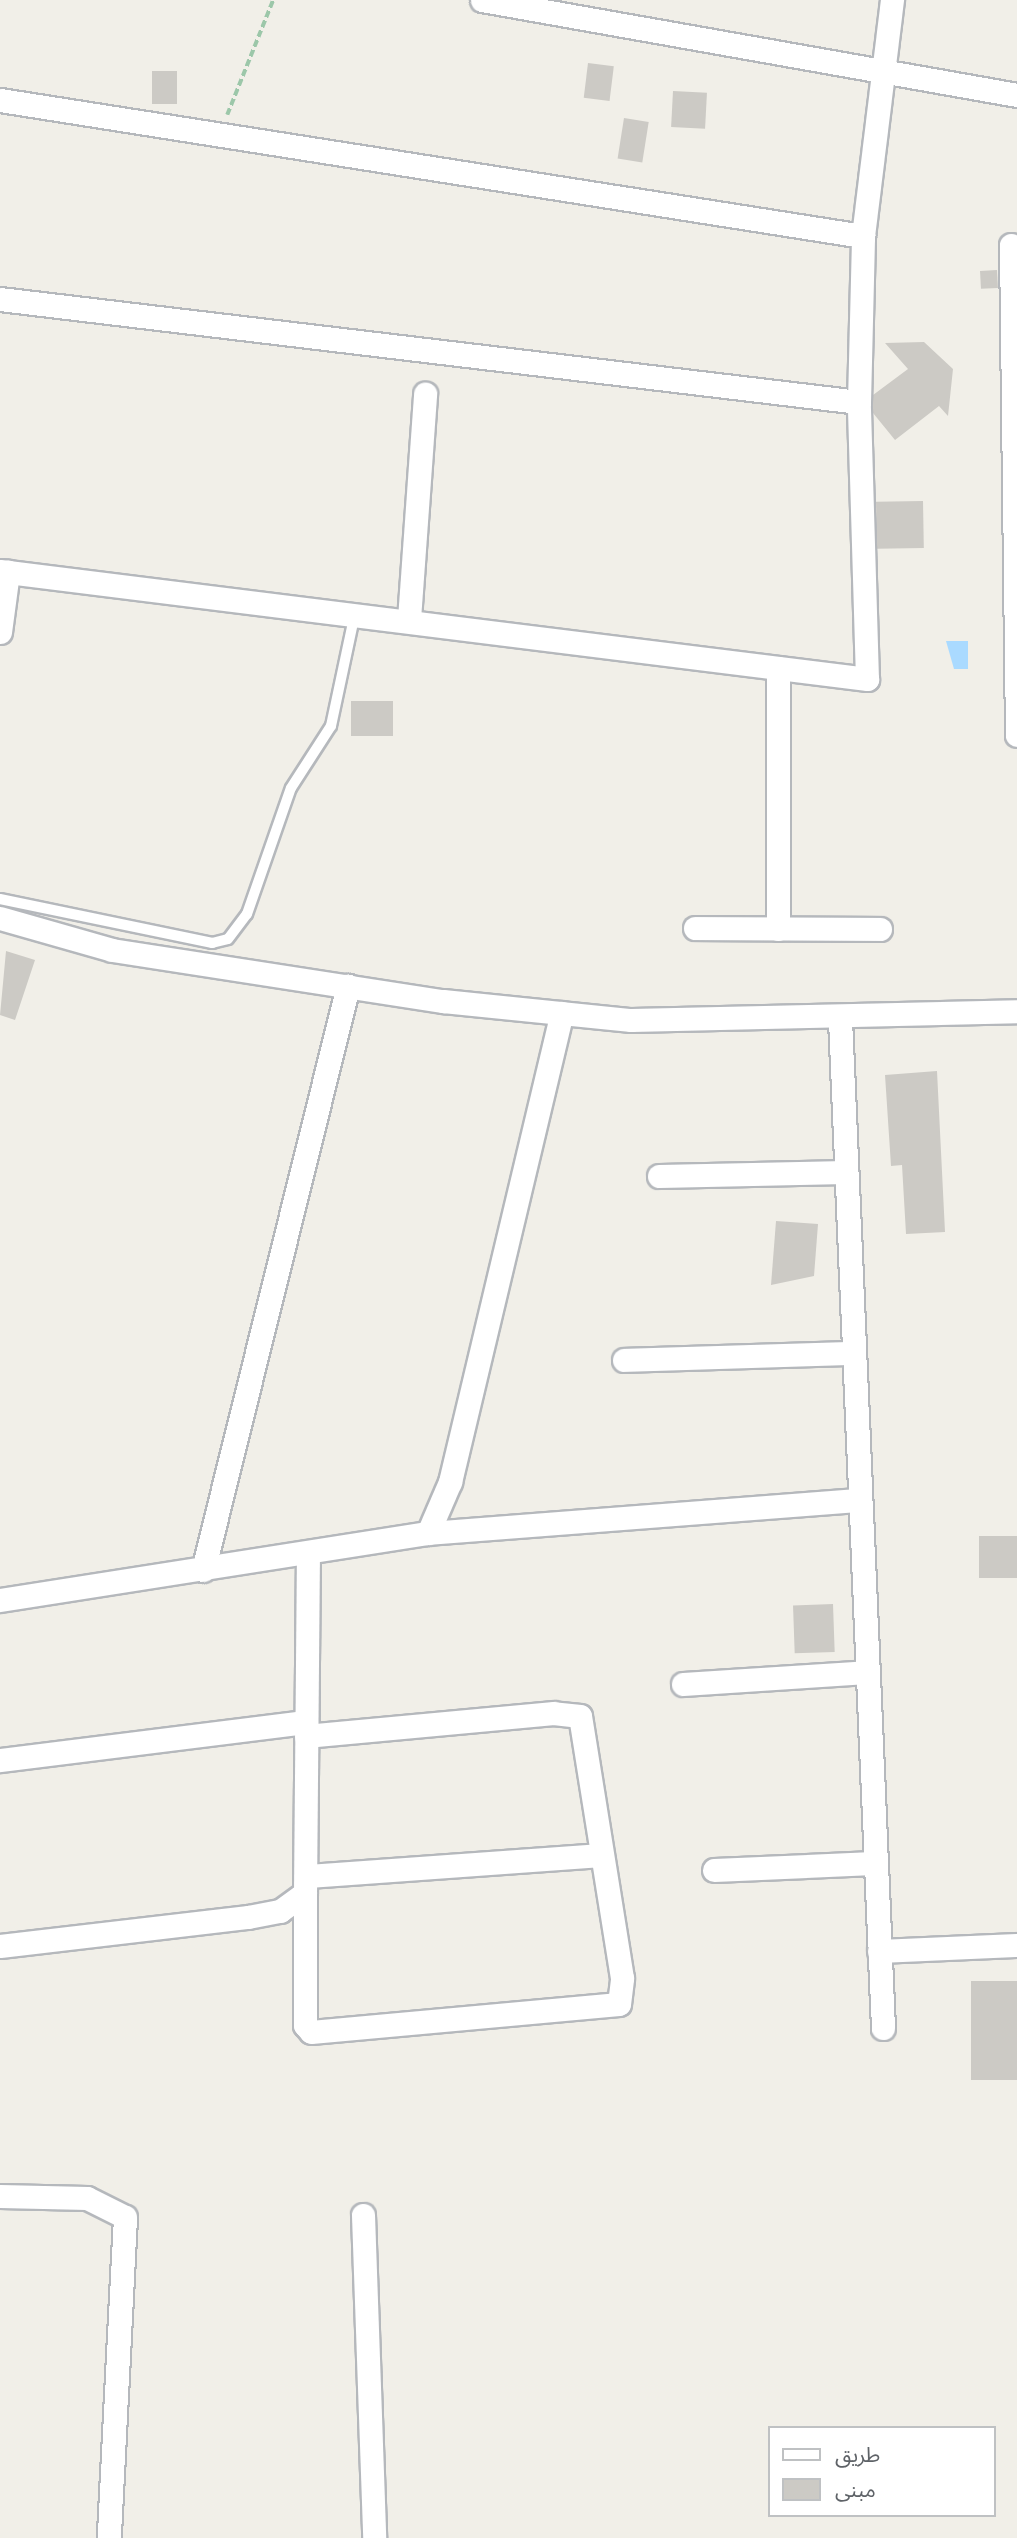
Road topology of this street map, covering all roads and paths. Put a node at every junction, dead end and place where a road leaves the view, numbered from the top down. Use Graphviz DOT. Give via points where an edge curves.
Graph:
graph roads {
  1 [pos="273,0"];
  2 [pos="482,0"];
  3 [pos="892,0"];
  4 [pos="879,75"];
  5 [pos="1017,95"];
  6 [pos="0,100"];
  7 [pos="223,131"];
  8 [pos="863,236"];
  9 [pos="1011,245"];
  10 [pos="0,299"];
  11 [pos="425,394"];
  12 [pos="859,402"];
  13 [pos="4,571"];
  14 [pos="355,612"];
  15 [pos="409,620"];
  16 [pos="0,632"];
  17 [pos="778,668"];
  18 [pos="1017,735"];
  19 [pos="0,899"];
  20 [pos="0,918"];
  21 [pos="695,928"];
  22 [pos="778,929"];
  23 [pos="880,929"];
  24 [pos="348,986"];
  25 [pos="1017,1011"];
  26 [pos="562,1013"];
  27 [pos="840,1019"];
  28 [pos="846,1172"];
  29 [pos="659,1176"];
  30 [pos="853,1353"];
  31 [pos="624,1360"];
  32 [pos="859,1500"];
  33 [pos="428,1534"];
  34 [pos="308,1554"];
  35 [pos="203,1570"];
  36 [pos="0,1600"];
  37 [pos="867,1672"];
  38 [pos="683,1684"];
  39 [pos="306,1729"];
  40 [pos="0,1760"];
  41 [pos="601,1855"];
  42 [pos="873,1863"];
  43 [pos="714,1870"];
  44 [pos="306,1884"];
  45 [pos="1017,1945"];
  46 [pos="0,1946"];
  47 [pos="879,1951"];
  48 [pos="883,2028"];
  49 [pos="0,2196"];
  50 [pos="363,2215"];
  51 [pos="109,2538"];
  52 [pos="374,2538"];
  1 -- 7 [label="path" via="241,67"];
  2 -- 4 [label="street"];
  3 -- 4 [label="street"];
  4 -- 5 [label="street"];
  4 -- 8 [label="street"];
  6 -- 7 [label="street"];
  7 -- 8 [label="street"];
  8 -- 12 [label="street"];
  9 -- 18 [label="street"];
  10 -- 12 [label="street"];
  11 -- 15 [label="street"];
  12 -- 17 [label="street" via="867,679"];
  13 -- 14 [label="street"];
  13 -- 16 [label="street"];
  14 -- 15 [label="street"];
  14 -- 19 [label="lane" via="331,726 291,788 247,914 228,939 212,943"];
  15 -- 17 [label="street"];
  17 -- 22 [label="street"];
  20 -- 24 [label="street" via="112,950"];
  21 -- 22 [label="street"];
  22 -- 23 [label="street"];
  24 -- 26 [label="street"];
  24 -- 35 [label="street"];
  25 -- 27 [label="street"];
  26 -- 27 [label="street" via="631,1020"];
  26 -- 33 [label="street" via="450,1482"];
  27 -- 28 [label="street"];
  28 -- 29 [label="street"];
  28 -- 30 [label="street"];
  30 -- 31 [label="street"];
  30 -- 32 [label="street"];
  32 -- 33 [label="street"];
  32 -- 37 [label="street"];
  33 -- 34 [label="street"];
  34 -- 35 [label="street"];
  34 -- 39 [label="street"];
  35 -- 36 [label="street"];
  37 -- 38 [label="street"];
  37 -- 42 [label="street"];
  39 -- 40 [label="street"];
  39 -- 41 [label="street" via="553,1713 580,1716 587,1731"];
  39 -- 44 [label="street"];
  41 -- 44 [label="street"];
  41 -- 44 [label="street" via="622,1992 619,2004 601,2008 311,2032 305,2025"];
  42 -- 43 [label="street"];
  42 -- 47 [label="street"];
  44 -- 46 [label="street" via="280,1911"];
  45 -- 47 [label="street"];
  47 -- 48 [label="street"];
  49 -- 51 [label="street" via="87,2198 125,2217"];
  50 -- 52 [label="street"];
}
